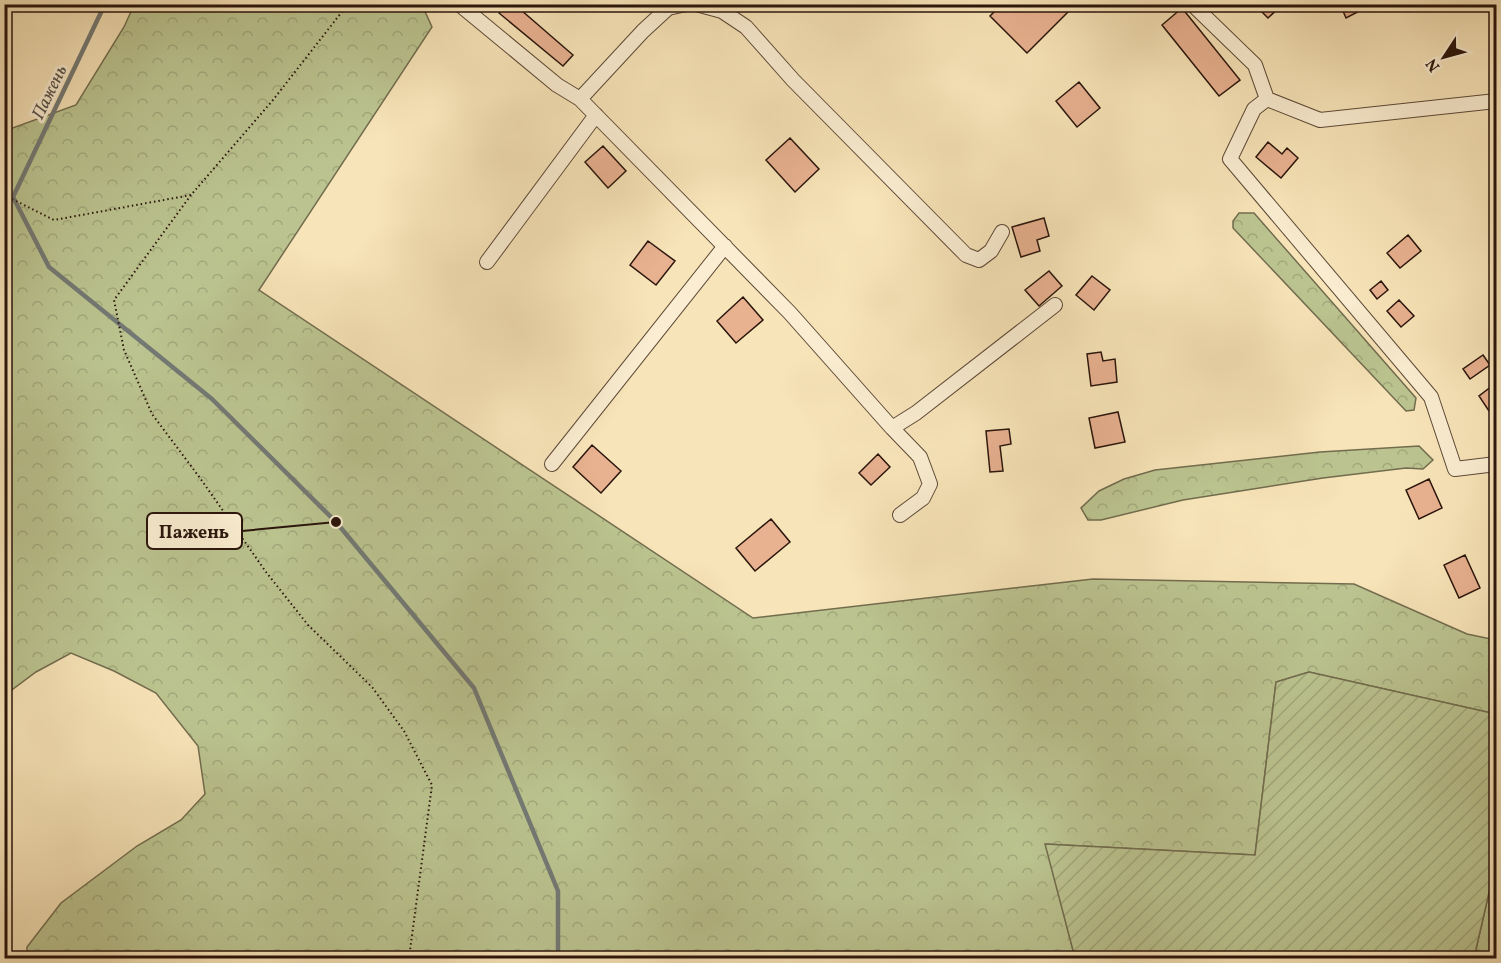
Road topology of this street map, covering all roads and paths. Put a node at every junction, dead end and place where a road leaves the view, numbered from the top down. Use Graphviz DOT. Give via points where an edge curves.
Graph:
graph roads {
  1 [pos="348,4"];
  2 [pos="459,4"];
  3 [pos="686,4"];
  4 [pos="696,4"];
  5 [pos="1192,4"];
  6 [pos="668,6"];
  7 [pos="580,99"];
  8 [pos="1267,99"];
  9 [pos="1497,101"];
  10 [pos="596,115"];
  11 [pos="4,195"];
  12 [pos="191,195"];
  13 [pos="1002,232"];
  14 [pos="725,246"];
  15 [pos="487,262"];
  16 [pos="1055,305"];
  17 [pos="892,429"];
  18 [pos="552,464"];
  19 [pos="1497,464"];
  20 [pos="900,515"];
  21 [pos="410,958"];
  1 -- 12 [label="path" via="273,100"];
  2 -- 7 [label="street" via="556,84"];
  3 -- 6 [label="street"];
  4 -- 13 [label="street" via="722,11 746,27 966,255 979,260 991,251"];
  5 -- 8 [label="street" via="1255,65"];
  6 -- 7 [label="street"];
  7 -- 10 [label="street"];
  8 -- 9 [label="street" via="1320,120"];
  8 -- 19 [label="street" via="1254,109 1230,159 1431,397 1455,469"];
  10 -- 14 [label="street"];
  10 -- 15 [label="street"];
  11 -- 12 [label="path" via="54,220"];
  12 -- 21 [label="path" via="114,300 124,350 152,414 308,625 372,687 404,731 432,785"];
  14 -- 17 [label="street"];
  14 -- 18 [label="street"];
  16 -- 17 [label="street"];
  17 -- 20 [label="street" via="920,457 930,484 923,498"];
}
